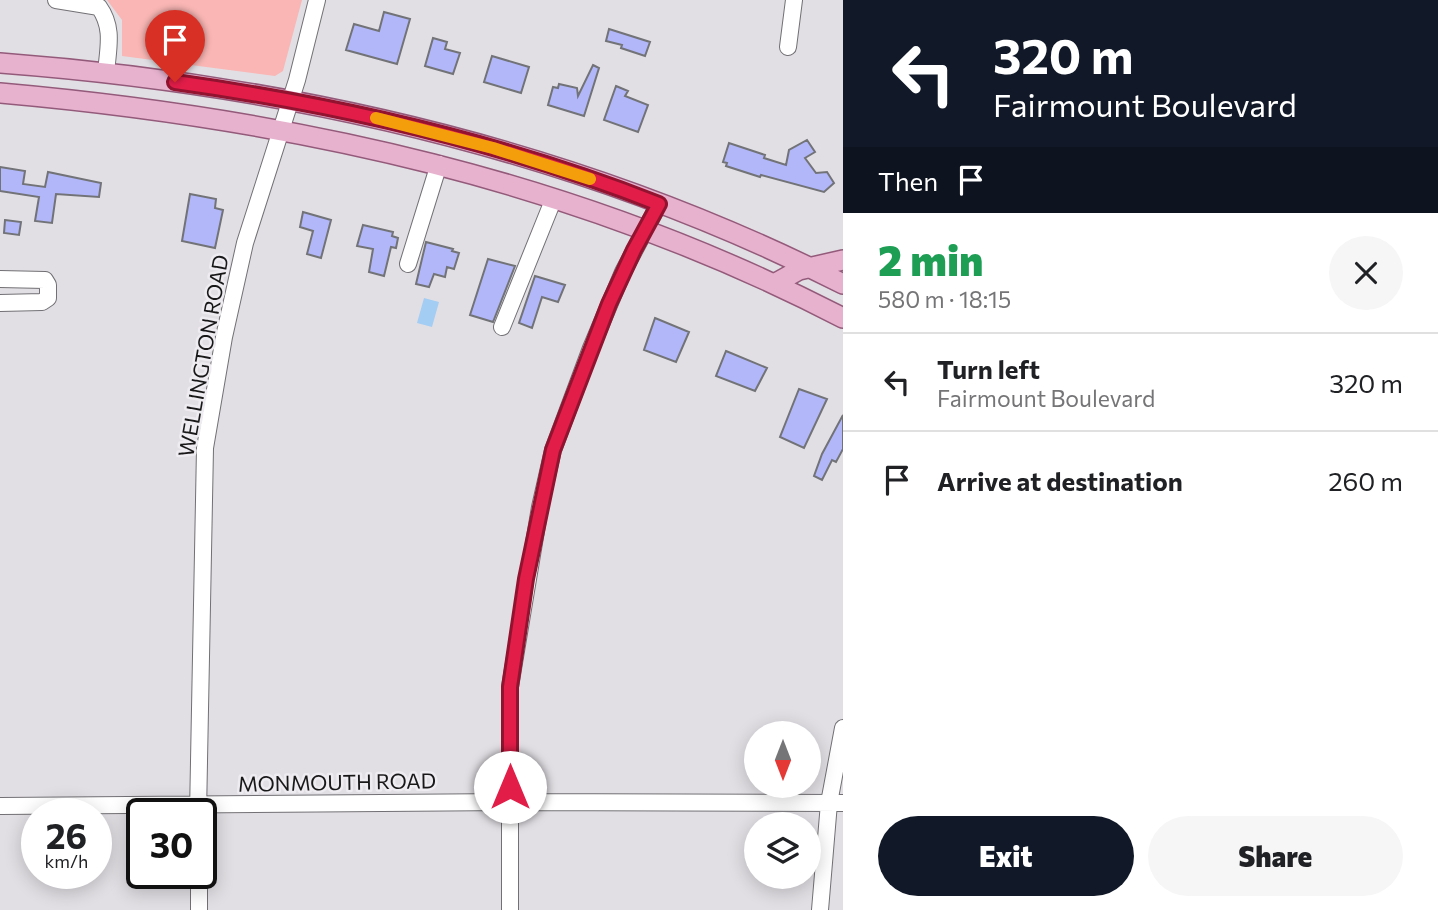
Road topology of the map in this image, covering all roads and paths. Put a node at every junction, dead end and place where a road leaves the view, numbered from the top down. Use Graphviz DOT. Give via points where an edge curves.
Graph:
graph roads {
  1 [pos="56,0"];
  2 [pos="317,0"];
  3 [pos="794,0"];
  4 [pos="788,47"];
  5 [pos="0,63"];
  6 [pos="106,73"];
  7 [pos="0,93"];
  8 [pos="291,100"];
  9 [pos="282,129"];
  10 [pos="439,164"];
  11 [pos="554,198"];
  12 [pos="659,204"];
  13 [pos="644,230"];
  14 [pos="843,260"];
  15 [pos="408,264"];
  16 [pos="807,267"];
  17 [pos="0,279"];
  18 [pos="843,284"];
  19 [pos="774,285"];
  20 [pos="0,303"];
  21 [pos="843,318"];
  22 [pos="502,327"];
  23 [pos="843,728"];
  24 [pos="198,798"];
  25 [pos="510,802"];
  26 [pos="836,803"];
  27 [pos="0,806"];
  28 [pos="126,809"];
  29 [pos="217,810"];
  30 [pos="199,889"];
  31 [pos="199,910"];
  32 [pos="510,910"];
  33 [pos="820,910"];
  1 -- 6 [label="street" via="99,7 110,27"];
  2 -- 8 [label="street, WELLINGTON ROAD"];
  3 -- 4 [label="street"];
  5 -- 6 [label="main road"];
  6 -- 8 [label="main road"];
  7 -- 9 [label="main road" via="153,109"];
  8 -- 9 [label="street, WELLINGTON ROAD"];
  8 -- 12 [label="main road" via="493,148"];
  9 -- 10 [label="main road"];
  9 -- 24 [label="street, WELLINGTON ROAD" via="245,243 205,448"];
  10 -- 11 [label="main road"];
  10 -- 15 [label="street"];
  11 -- 13 [label="main road"];
  11 -- 22 [label="street"];
  12 -- 13 [label="street"];
  12 -- 16 [label="main road"];
  13 -- 19 [label="main road"];
  13 -- 25 [label="street" via="591,348 553,450 542,495 510,687"];
  14 -- 16 [label="main road"];
  16 -- 18 [label="main road"];
  16 -- 19 [label="main road"];
  17 -- 20 [label="street" via="44,280 48,298"];
  19 -- 21 [label="main road"];
  23 -- 26 [label="street"];
  25 -- 26 [label="street, MONMOUTH ROAD"];
  25 -- 29 [label="street, MONMOUTH ROAD"];
  25 -- 32 [label="street"];
  26 -- 33 [label="street"];
  27 -- 28 [label="street, MONMOUTH ROAD"];
  30 -- 31 [label="street"];
}
